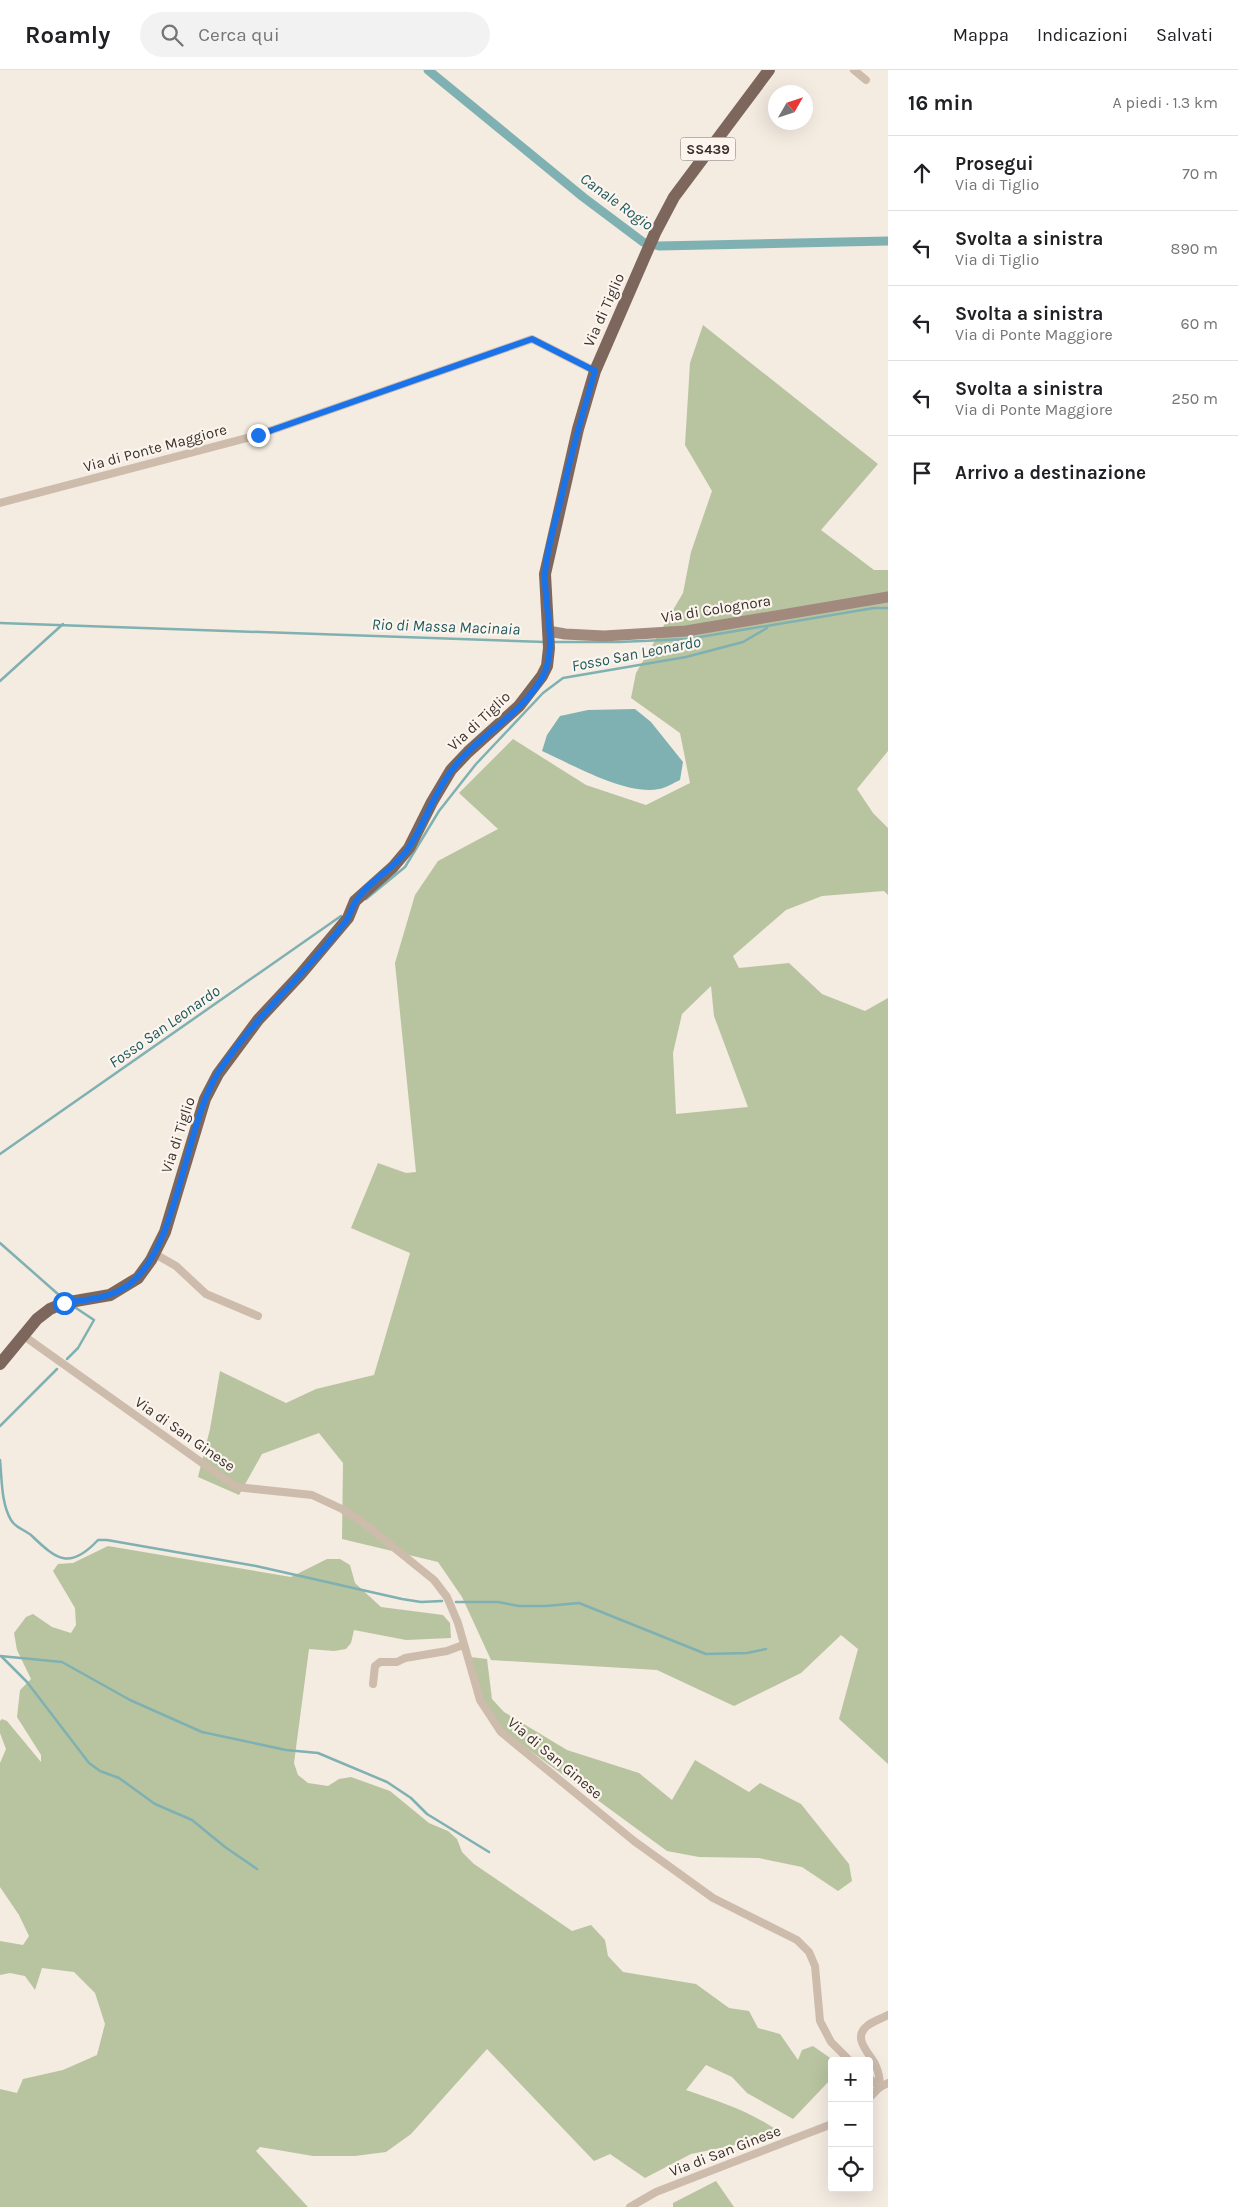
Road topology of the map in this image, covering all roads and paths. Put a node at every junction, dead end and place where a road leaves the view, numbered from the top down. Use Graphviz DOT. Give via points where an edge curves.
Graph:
graph roads {
  1 [pos="769,70"];
  2 [pos="854,70"];
  3 [pos="866,80"];
  4 [pos="595,371"];
  5 [pos="0,504"];
  6 [pos="888,598"];
  7 [pos="549,638"];
  8 [pos="155,1254"];
  9 [pos="258,1316"];
  10 [pos="24,1336"];
  11 [pos="0,1364"];
  12 [pos="463,1645"];
  13 [pos="373,1684"];
  14 [pos="888,2015"];
  15 [pos="846,2057"];
  16 [pos="873,2081"];
  17 [pos="888,2083"];
  18 [pos="880,2087"];
  19 [pos="873,2094"];
  20 [pos="828,2126"];
  21 [pos="630,2207"];
  1 -- 4 [label="main road, Via di Tiglio / SS439" via="674,197"];
  2 -- 3 [label="street"];
  4 -- 5 [label="street, Via di Ponte Maggiore" via="532,339 258,435"];
  4 -- 7 [label="main road, Via di Tiglio / SS439" via="578,429 545,574"];
  6 -- 7 [label="street, Via di Colognora" via="686,631 604,636 565,634"];
  7 -- 8 [label="main road, Via di Tiglio / SS439" via="547,666 532,692 451,770 409,848 355,901 348,918 258,1020 218,1074 206,1099 165,1232"];
  8 -- 9 [label="street" via="176,1266 206,1294"];
  8 -- 10 [label="main road, Via di Tiglio / SS439" via="138,1278 124,1288 110,1296 64,1303 50,1309"];
  10 -- 11 [label="main road, Via di Tiglio / SS439"];
  10 -- 12 [label="street, Via di San Ginese" via="236,1487 312,1495 342,1508 361,1521 441,1588 452,1608"];
  12 -- 13 [label="street" via="396,1662 380,1662 375,1666"];
  12 -- 15 [label="street, Via di San Ginese" via="480,1700 501,1732 634,1841 713,1898 797,1940 815,1966 820,2021 831,2042"];
  14 -- 18 [label="street" via="865,2027 861,2036 863,2048 880,2076"];
  16 -- 18 [label="street"];
  17 -- 18 [label="street"];
  18 -- 19 [label="street"];
  20 -- 21 [label="street, Via di San Ginese" via="656,2192"];
}
